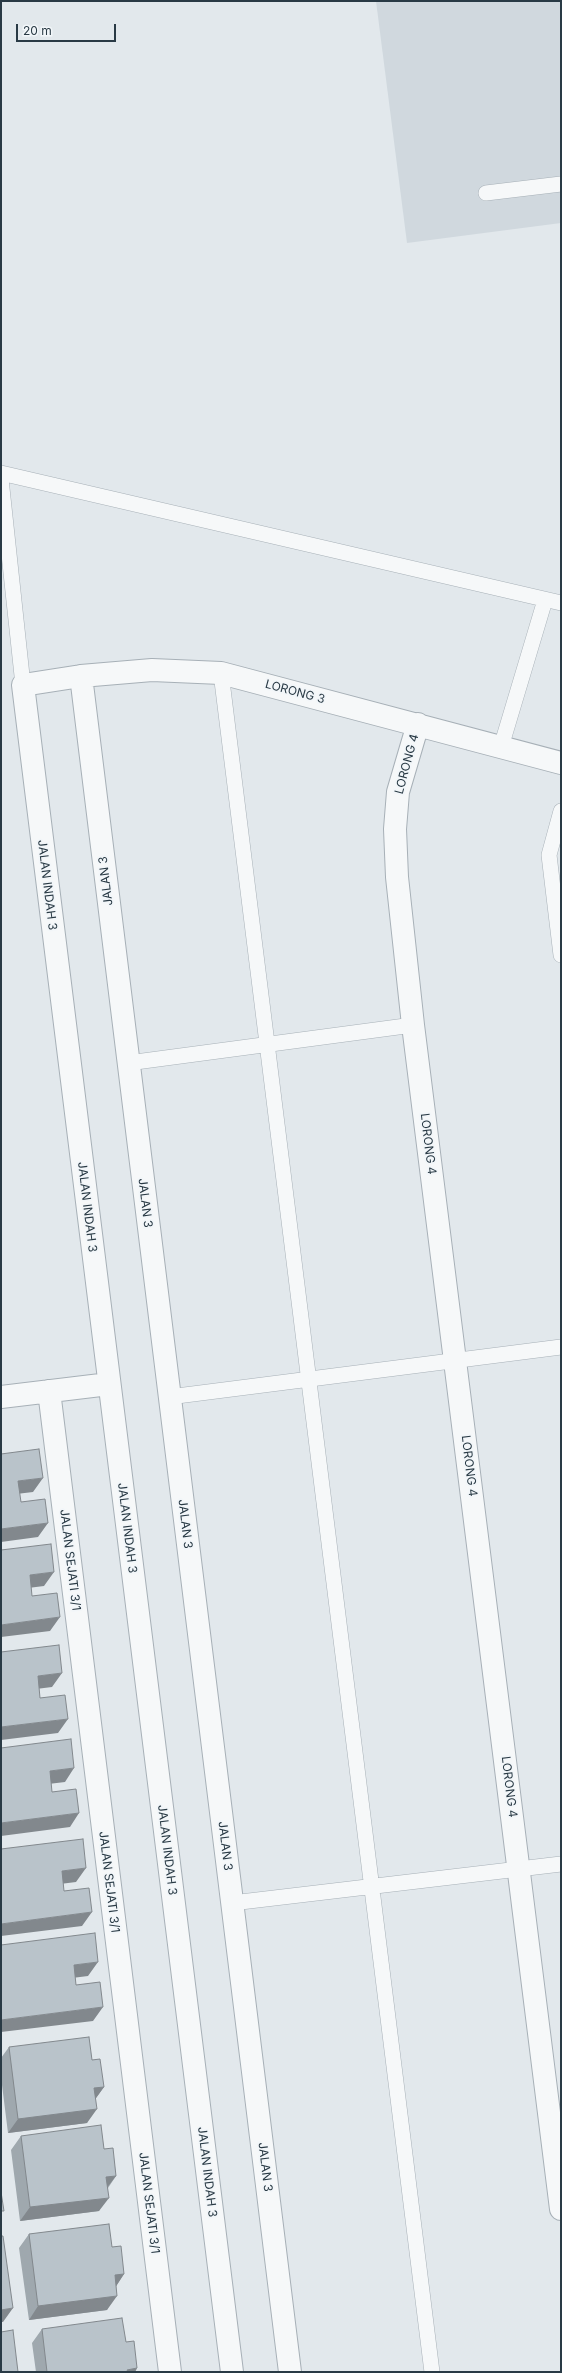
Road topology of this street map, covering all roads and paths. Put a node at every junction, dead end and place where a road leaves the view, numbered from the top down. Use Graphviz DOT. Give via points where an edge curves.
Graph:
graph roads {
  1 [pos="561,184"];
  2 [pos="486,193"];
  3 [pos="1,473"];
  4 [pos="1,479"];
  5 [pos="546,600"];
  6 [pos="561,603"];
  7 [pos="221,673"];
  8 [pos="81,676"];
  9 [pos="22,685"];
  10 [pos="418,724"];
  11 [pos="502,747"];
  12 [pos="561,763"];
  13 [pos="561,811"];
  14 [pos="561,955"];
  15 [pos="412,1025"];
  16 [pos="267,1043"];
  17 [pos="128,1062"];
  18 [pos="561,1347"];
  19 [pos="455,1361"];
  20 [pos="309,1379"];
  21 [pos="109,1384"];
  22 [pos="49,1391"];
  23 [pos="1,1397"];
  24 [pos="169,1397"];
  25 [pos="561,1864"];
  26 [pos="519,1869"];
  27 [pos="372,1886"];
  28 [pos="232,1903"];
  29 [pos="561,2209"];
  30 [pos="170,2372"];
  31 [pos="232,2372"];
  32 [pos="290,2372"];
  33 [pos="432,2372"];
  1 -- 2 [label="lane"];
  3 -- 5 [label="lane"];
  4 -- 9 [label="lane"];
  5 -- 6 [label="lane"];
  5 -- 11 [label="lane"];
  7 -- 8 [label="street, LORONG 3" via="152,670"];
  7 -- 10 [label="street, LORONG 3"];
  7 -- 16 [label="lane"];
  8 -- 9 [label="street, LORONG 3"];
  8 -- 17 [label="street, JALAN 3"];
  9 -- 21 [label="street, JALAN INDAH 3"];
  10 -- 11 [label="street, LORONG 3"];
  10 -- 15 [label="street, LORONG 4" via="398,792 395,829 397,877"];
  11 -- 12 [label="street, LORONG 3"];
  13 -- 14 [label="lane" via="549,855"];
  15 -- 16 [label="lane"];
  15 -- 19 [label="street, LORONG 4"];
  16 -- 17 [label="lane"];
  16 -- 20 [label="lane"];
  17 -- 24 [label="street, JALAN 3"];
  18 -- 19 [label="lane"];
  19 -- 20 [label="lane"];
  19 -- 26 [label="street, LORONG 4"];
  20 -- 24 [label="lane"];
  20 -- 27 [label="lane"];
  21 -- 22 [label="street"];
  21 -- 31 [label="street, JALAN INDAH 3"];
  22 -- 23 [label="street"];
  22 -- 30 [label="street, JALAN SEJATI 3/1"];
  24 -- 28 [label="street, JALAN 3"];
  25 -- 26 [label="lane"];
  26 -- 27 [label="lane"];
  26 -- 29 [label="street, LORONG 4"];
  27 -- 28 [label="lane"];
  27 -- 33 [label="lane"];
  28 -- 32 [label="street, JALAN 3"];
}
